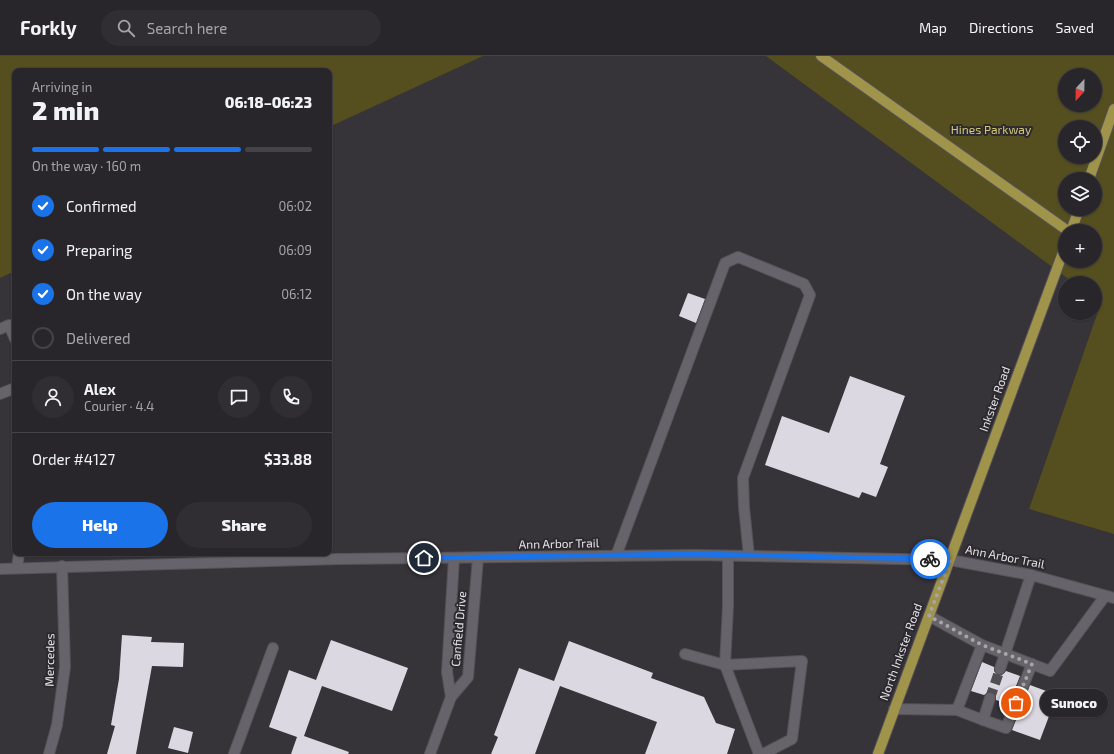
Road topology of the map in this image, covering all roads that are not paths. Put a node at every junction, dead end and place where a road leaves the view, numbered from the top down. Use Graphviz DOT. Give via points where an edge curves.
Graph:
graph roads {
  1 [pos="821,56"];
  2 [pos="1114,109"];
  3 [pos="1092,172"];
  4 [pos="1058,224"];
  5 [pos="1058,267"];
  6 [pos="0,329"];
  7 [pos="12,332"];
  8 [pos="12,389"];
  9 [pos="0,394"];
  10 [pos="19,556"];
  11 [pos="616,556"];
  12 [pos="728,556"];
  13 [pos="749,556"];
  14 [pos="454,558"];
  15 [pos="478,558"];
  16 [pos="950,560"];
  17 [pos="62,566"];
  18 [pos="17,568"];
  19 [pos="0,569"];
  20 [pos="1031,575"];
  21 [pos="1110,597"];
  22 [pos="929,616"];
  23 [pos="982,645"];
  24 [pos="273,648"];
  25 [pos="1005,653"];
  26 [pos="685,654"];
  27 [pos="1032,664"];
  28 [pos="725,665"];
  29 [pos="1000,669"];
  30 [pos="451,697"];
  31 [pos="990,698"];
  32 [pos="894,709"];
  33 [pos="957,710"];
  34 [pos="983,720"];
  35 [pos="49,754"];
  36 [pos="234,754"];
  37 [pos="430,754"];
  38 [pos="759,754"];
  39 [pos="764,754"];
  40 [pos="878,754"];
  1 -- 4 [label="main road"];
  2 -- 3 [label="main road"];
  5 -- 16 [label="main road, Inkster Road"];
  6 -- 7 [label="street" via="9,325"];
  8 -- 9 [label="street"];
  10 -- 18 [label="street"];
  11 -- 12 [label="street, Ann Arbor Trail"];
  11 -- 13 [label="street" via="726,263 738,257 804,284 810,295 743,478"];
  11 -- 15 [label="street, Ann Arbor Trail"];
  12 -- 13 [label="street, Ann Arbor Trail"];
  12 -- 28 [label="street"];
  13 -- 16 [label="street, Ann Arbor Trail"];
  14 -- 15 [label="street, Ann Arbor Trail"];
  14 -- 17 [label="street, Ann Arbor Trail"];
  14 -- 30 [label="street, Canfield Drive" via="447,672"];
  15 -- 30 [label="street, Canfield Drive" via="468,677"];
  16 -- 20 [label="street, Ann Arbor Trail"];
  16 -- 22 [label="main road, North Inkster Road"];
  17 -- 18 [label="street, Ann Arbor Trail"];
  17 -- 35 [label="street, Mercedes" via="65,667 58,718"];
  18 -- 19 [label="street, Ann Arbor Trail"];
  20 -- 21 [label="street, Ann Arbor Trail"];
  20 -- 25 [label="street"];
  21 -- 27 [label="street" via="1050,671"];
  22 -- 23 [label="street"];
  22 -- 32 [label="main road, North Inkster Road"];
  23 -- 25 [label="street"];
  23 -- 33 [label="street"];
  24 -- 36 [label="street"];
  25 -- 27 [label="street"];
  25 -- 29 [label="street"];
  26 -- 28 [label="street"];
  27 -- 34 [label="street" via="1006,728"];
  28 -- 38 [label="street"];
  28 -- 39 [label="street" via="802,661 792,739"];
  30 -- 37 [label="street, Canfield Drive"];
  31 -- 34 [label="street"];
  32 -- 33 [label="street"];
  32 -- 40 [label="main road, North Inkster Road"];
  33 -- 34 [label="street"];
}
